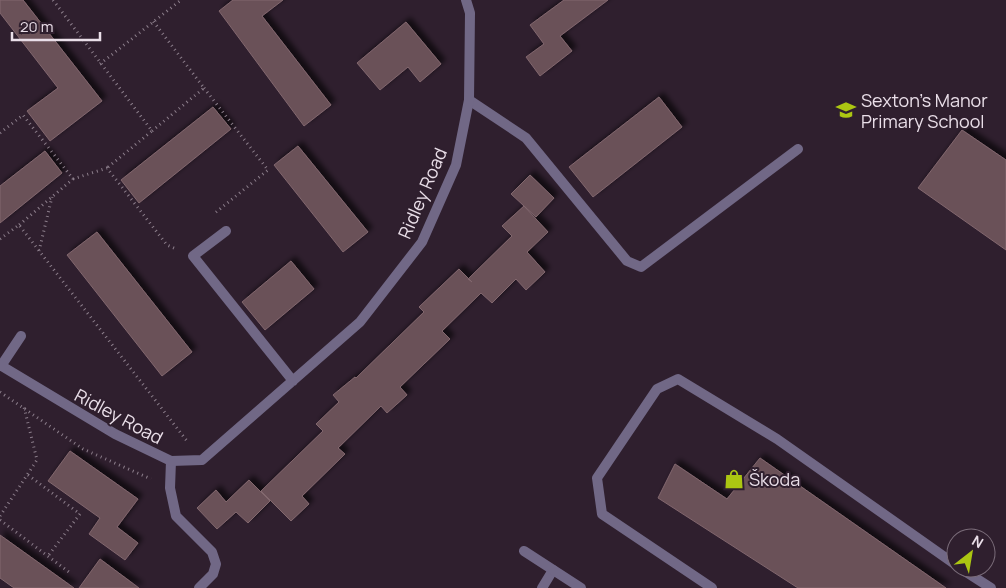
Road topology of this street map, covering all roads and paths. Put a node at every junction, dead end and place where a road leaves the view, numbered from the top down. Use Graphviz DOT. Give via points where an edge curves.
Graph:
graph roads {
  1 [pos="53,0"];
  2 [pos="181,0"];
  3 [pos="466,0"];
  4 [pos="153,21"];
  5 [pos="100,64"];
  6 [pos="204,88"];
  7 [pos="469,100"];
  8 [pos="152,132"];
  9 [pos="0,133"];
  10 [pos="798,149"];
  11 [pos="107,168"];
  12 [pos="73,179"];
  13 [pos="52,197"];
  14 [pos="19,226"];
  15 [pos="226,231"];
  16 [pos="0,239"];
  17 [pos="39,252"];
  18 [pos="193,256"];
  19 [pos="21,336"];
  20 [pos="0,366"];
  21 [pos="293,381"];
  22 [pos="0,392"];
  23 [pos="24,407"];
  24 [pos="202,460"];
  25 [pos="171,461"];
  26 [pos="28,475"];
  27 [pos="170,488"];
  28 [pos="0,516"];
  29 [pos="0,520"];
  30 [pos="524,551"];
  31 [pos="48,556"];
  32 [pos="946,558"];
  33 [pos="552,570"];
  34 [pos="69,572"];
  35 [pos="976,578"];
  36 [pos="199,588"];
  37 [pos="542,588"];
  38 [pos="581,588"];
  39 [pos="712,588"];
  40 [pos="991,588"];
  1 -- 5 [label="path"];
  2 -- 4 [label="path"];
  3 -- 7 [label="street, Ridley Road" via="470,13"];
  4 -- 5 [label="path"];
  4 -- 6 [label="path"];
  5 -- 8 [label="path"];
  6 -- 8 [label="path"];
  6 -- 15 [label="path" via="268,170 214,213"];
  7 -- 10 [label="street" via="526,138 626,261 641,267"];
  7 -- 21 [label="street, Ridley Road" via="456,165 422,242 360,322"];
  8 -- 11 [label="path"];
  9 -- 12 [label="path" via="23,115"];
  11 -- 12 [label="path"];
  11 -- 18 [label="path" via="167,245"];
  12 -- 13 [label="path"];
  13 -- 14 [label="path"];
  13 -- 17 [label="path"];
  14 -- 16 [label="path"];
  14 -- 17 [label="path"];
  15 -- 18 [label="street"];
  17 -- 24 [label="path"];
  18 -- 21 [label="street"];
  19 -- 20 [label="street"];
  20 -- 25 [label="street, Ridley Road" via="115,434"];
  21 -- 24 [label="street, Ridley Road"];
  22 -- 23 [label="path"];
  23 -- 26 [label="path" via="38,460"];
  23 -- 27 [label="path" via="83,449"];
  24 -- 25 [label="street, Ridley Road"];
  25 -- 27 [label="street"];
  26 -- 28 [label="path"];
  26 -- 31 [label="path" via="80,514"];
  27 -- 36 [label="street" via="176,516 212,552 216,564 213,574"];
  29 -- 31 [label="path"];
  30 -- 33 [label="street"];
  31 -- 34 [label="path"];
  32 -- 39 [label="street" via="778,439 678,378 657,388 597,478 602,514"];
  33 -- 37 [label="street"];
  33 -- 38 [label="street"];
  35 -- 40 [label="street"];
}
